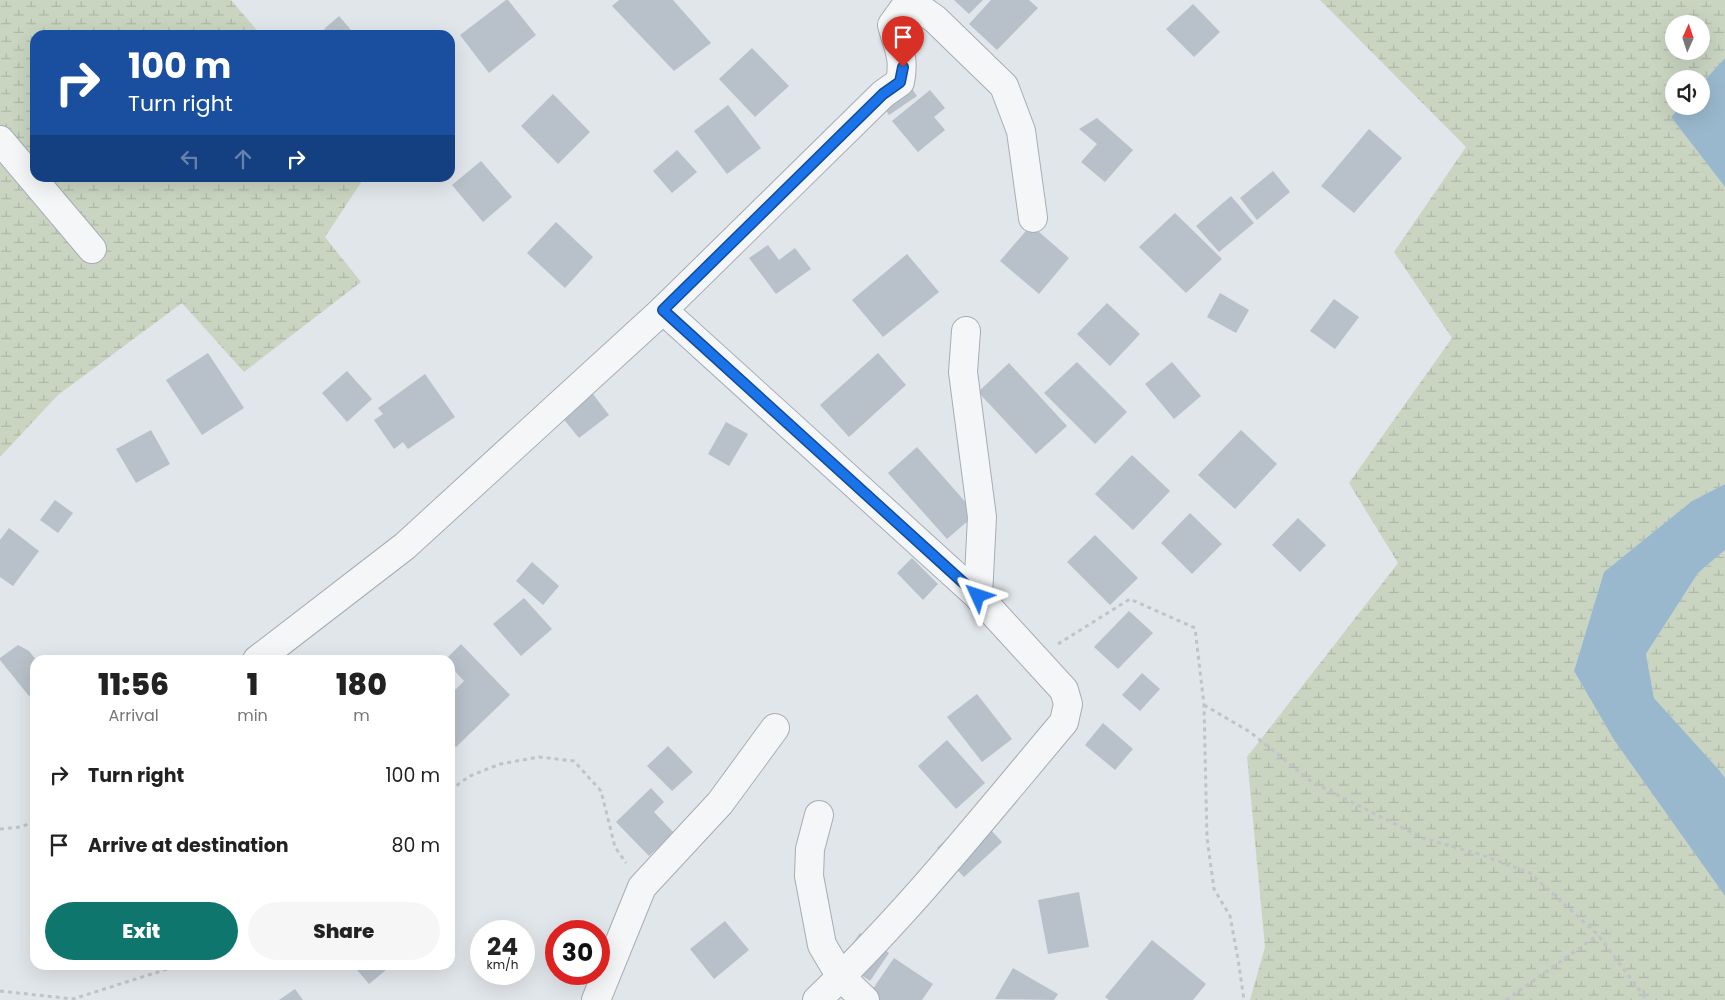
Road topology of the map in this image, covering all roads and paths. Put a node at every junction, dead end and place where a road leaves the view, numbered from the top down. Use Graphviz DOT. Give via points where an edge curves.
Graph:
graph roads {
  1 [pos="909,0"];
  2 [pos="0,140"];
  3 [pos="30,176"];
  4 [pos="35,182"];
  5 [pos="1033,218"];
  6 [pos="92,249"];
  7 [pos="663,310"];
  8 [pos="966,330"];
  9 [pos="978,596"];
  10 [pos="263,655"];
  11 [pos="1034,659"];
  12 [pos="1204,705"];
  13 [pos="775,728"];
  14 [pos="455,786"];
  15 [pos="819,815"];
  16 [pos="30,823"];
  17 [pos="0,829"];
  18 [pos="642,887"];
  19 [pos="1598,935"];
  20 [pos="164,970"];
  21 [pos="841,977"];
  22 [pos="0,991"];
  23 [pos="596,1000"];
  24 [pos="817,1000"];
  25 [pos="865,1000"];
  26 [pos="1244,1000"];
  27 [pos="1506,1000"];
  28 [pos="1647,1000"];
  1 -- 5 [label="street" via="935,19 1004,86 1021,131"];
  1 -- 7 [label="street" via="892,25 903,67 900,82 883,94"];
  2 -- 3 [label="street"];
  4 -- 6 [label="street"];
  7 -- 9 [label="street"];
  7 -- 10 [label="street" via="405,546"];
  8 -- 9 [label="street" via="963,372 982,517"];
  9 -- 11 [label="street"];
  11 -- 12 [label="path" via="1130,599 1195,628"];
  11 -- 21 [label="street" via="1064,690 1068,704 1064,722 931,881"];
  12 -- 19 [label="path" via="1250,732 1312,782 1423,838 1530,873"];
  12 -- 26 [label="path" via="1209,855 1214,889 1230,916"];
  13 -- 18 [label="street" via="720,803"];
  14 -- 18 [label="path" via="470,776 500,764 539,757 574,761 601,791 615,846"];
  15 -- 21 [label="street" via="810,849 809,876 822,945"];
  16 -- 17 [label="path"];
  18 -- 23 [label="street"];
  19 -- 27 [label="path"];
  19 -- 28 [label="path"];
  20 -- 22 [label="path" via="73,999"];
  21 -- 24 [label="street"];
  21 -- 25 [label="street"];
}
